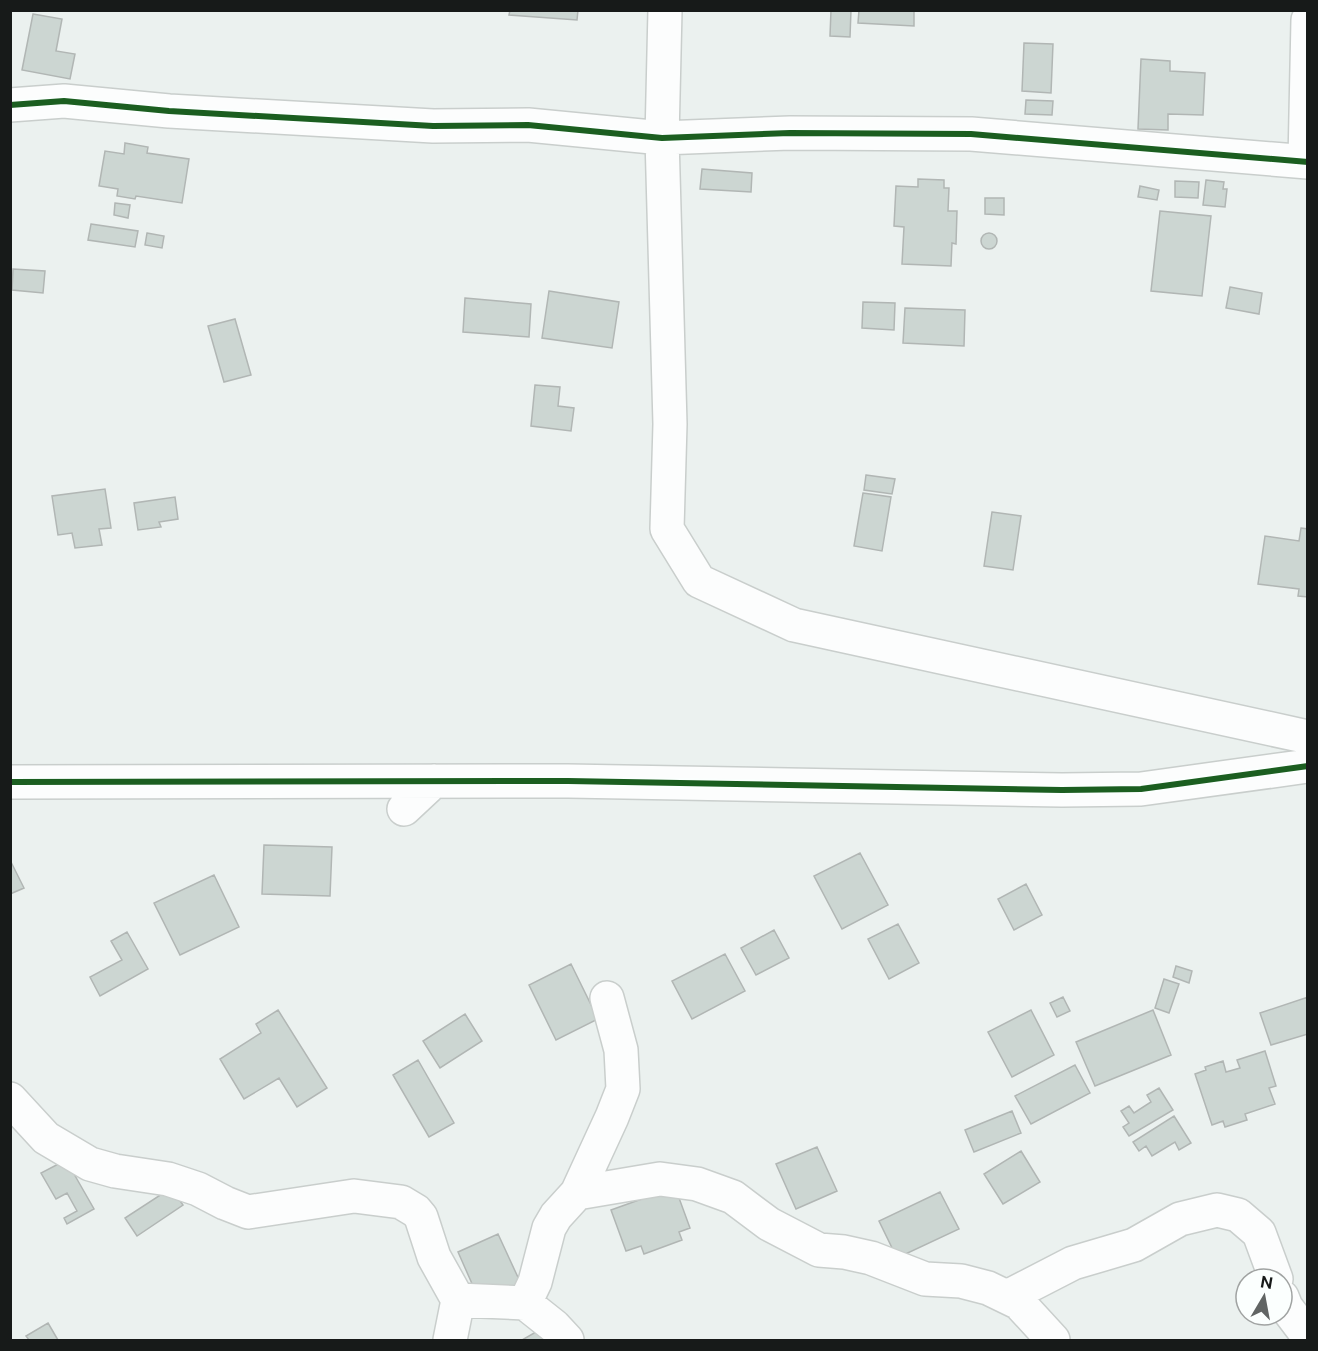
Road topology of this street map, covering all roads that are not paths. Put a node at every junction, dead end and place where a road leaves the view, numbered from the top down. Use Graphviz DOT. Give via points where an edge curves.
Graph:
graph roads {
  1 [pos="665,10"];
  2 [pos="1308,20"];
  3 [pos="10,105"];
  4 [pos="662,138"];
  5 [pos="1306,161"];
  6 [pos="1308,737"];
  7 [pos="1308,766"];
  8 [pos="434,781"];
  9 [pos="10,782"];
  10 [pos="404,808"];
  11 [pos="608,998"];
  12 [pos="10,1099"];
  13 [pos="577,1193"];
  14 [pos="1272,1267"];
  15 [pos="1007,1297"];
  16 [pos="458,1300"];
  17 [pos="525,1303"];
  18 [pos="1294,1318"];
  19 [pos="1308,1336"];
  20 [pos="450,1341"];
  21 [pos="567,1341"];
  22 [pos="1053,1341"];
  1 -- 4 [label="street"];
  2 -- 5 [label="street"];
  3 -- 4 [label="street" via="64,100 169,111 433,126 528,125"];
  4 -- 5 [label="street" via="790,133 971,134"];
  4 -- 6 [label="street" via="670,424 667,529 699,581 794,625"];
  7 -- 8 [label="street" via="1141,789"];
  8 -- 9 [label="street"];
  8 -- 10 [label="street"];
  11 -- 13 [label="street" via="621,1050 623,1089"];
  12 -- 16 [label="street" via="46,1138 90,1164 168,1179 248,1212 354,1196 400,1202 421,1217 434,1257"];
  13 -- 15 [label="street" via="660,1179 697,1184 733,1197 769,1224 819,1250 871,1258 925,1279 961,1281"];
  13 -- 17 [label="street" via="549,1228 535,1282"];
  14 -- 15 [label="street" via="1259,1233 1238,1215 1217,1210 1180,1219 1134,1245 1074,1263"];
  15 -- 22 [label="street" via="1019,1303"];
  16 -- 17 [label="street"];
  16 -- 20 [label="street"];
  17 -- 21 [label="street"];
  18 -- 19 [label="street"];
}
